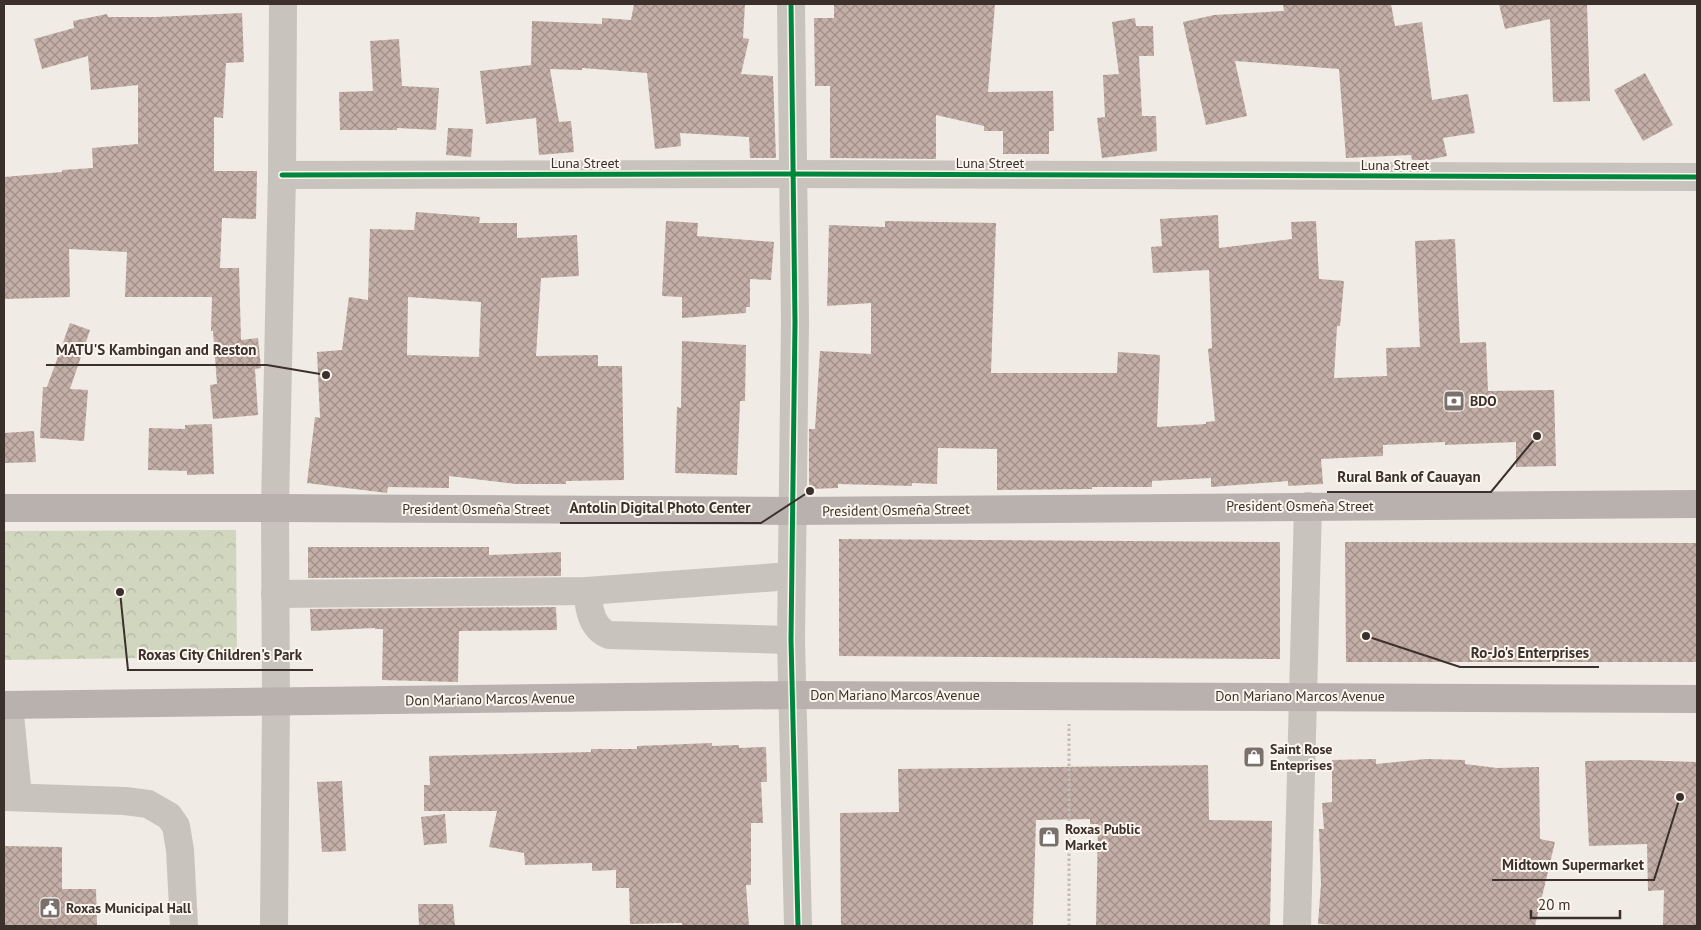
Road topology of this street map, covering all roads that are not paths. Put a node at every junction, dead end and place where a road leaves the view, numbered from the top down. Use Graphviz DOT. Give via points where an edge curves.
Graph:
graph roads {
  1 [pos="283,4"];
  2 [pos="791,4"];
  3 [pos="794,174"];
  4 [pos="282,175"];
  5 [pos="1697,177"];
  6 [pos="1697,504"];
  7 [pos="1308,506"];
  8 [pos="4,508"];
  9 [pos="275,508"];
  10 [pos="792,511"];
  11 [pos="791,576"];
  12 [pos="587,590"];
  13 [pos="276,594"];
  14 [pos="791,640"];
  15 [pos="792,695"];
  16 [pos="1302,696"];
  17 [pos="1697,699"];
  18 [pos="276,701"];
  19 [pos="6,704"];
  20 [pos="11,797"];
  21 [pos="184,926"];
  22 [pos="274,926"];
  23 [pos="798,926"];
  24 [pos="1297,926"];
  1 -- 4 [label="street"];
  2 -- 3 [label="street"];
  3 -- 4 [label="street, Luna Street"];
  3 -- 5 [label="street, Luna Street"];
  3 -- 10 [label="street"];
  4 -- 9 [label="street"];
  6 -- 7 [label="main road, President Osmeña Street"];
  7 -- 10 [label="main road, President Osmeña Street"];
  7 -- 16 [label="street"];
  8 -- 9 [label="main road, President Osmeña Street"];
  9 -- 10 [label="main road, President Osmeña Street"];
  9 -- 13 [label="street"];
  10 -- 11 [label="street"];
  11 -- 12 [label="street"];
  11 -- 14 [label="street"];
  12 -- 13 [label="street"];
  12 -- 14 [label="street" via="594,622 601,632 609,635"];
  13 -- 18 [label="street"];
  14 -- 15 [label="street"];
  15 -- 16 [label="main road, Don Mariano Marcos Avenue"];
  15 -- 18 [label="main road, Don Mariano Marcos Avenue"];
  15 -- 23 [label="street"];
  16 -- 17 [label="main road, Don Mariano Marcos Avenue"];
  16 -- 24 [label="street"];
  18 -- 19 [label="main road, Don Mariano Marcos Avenue"];
  18 -- 22 [label="street"];
  19 -- 20 [label="street"];
  20 -- 21 [label="street" via="125,800 148,804 169,816 176,826 180,850"];
}
